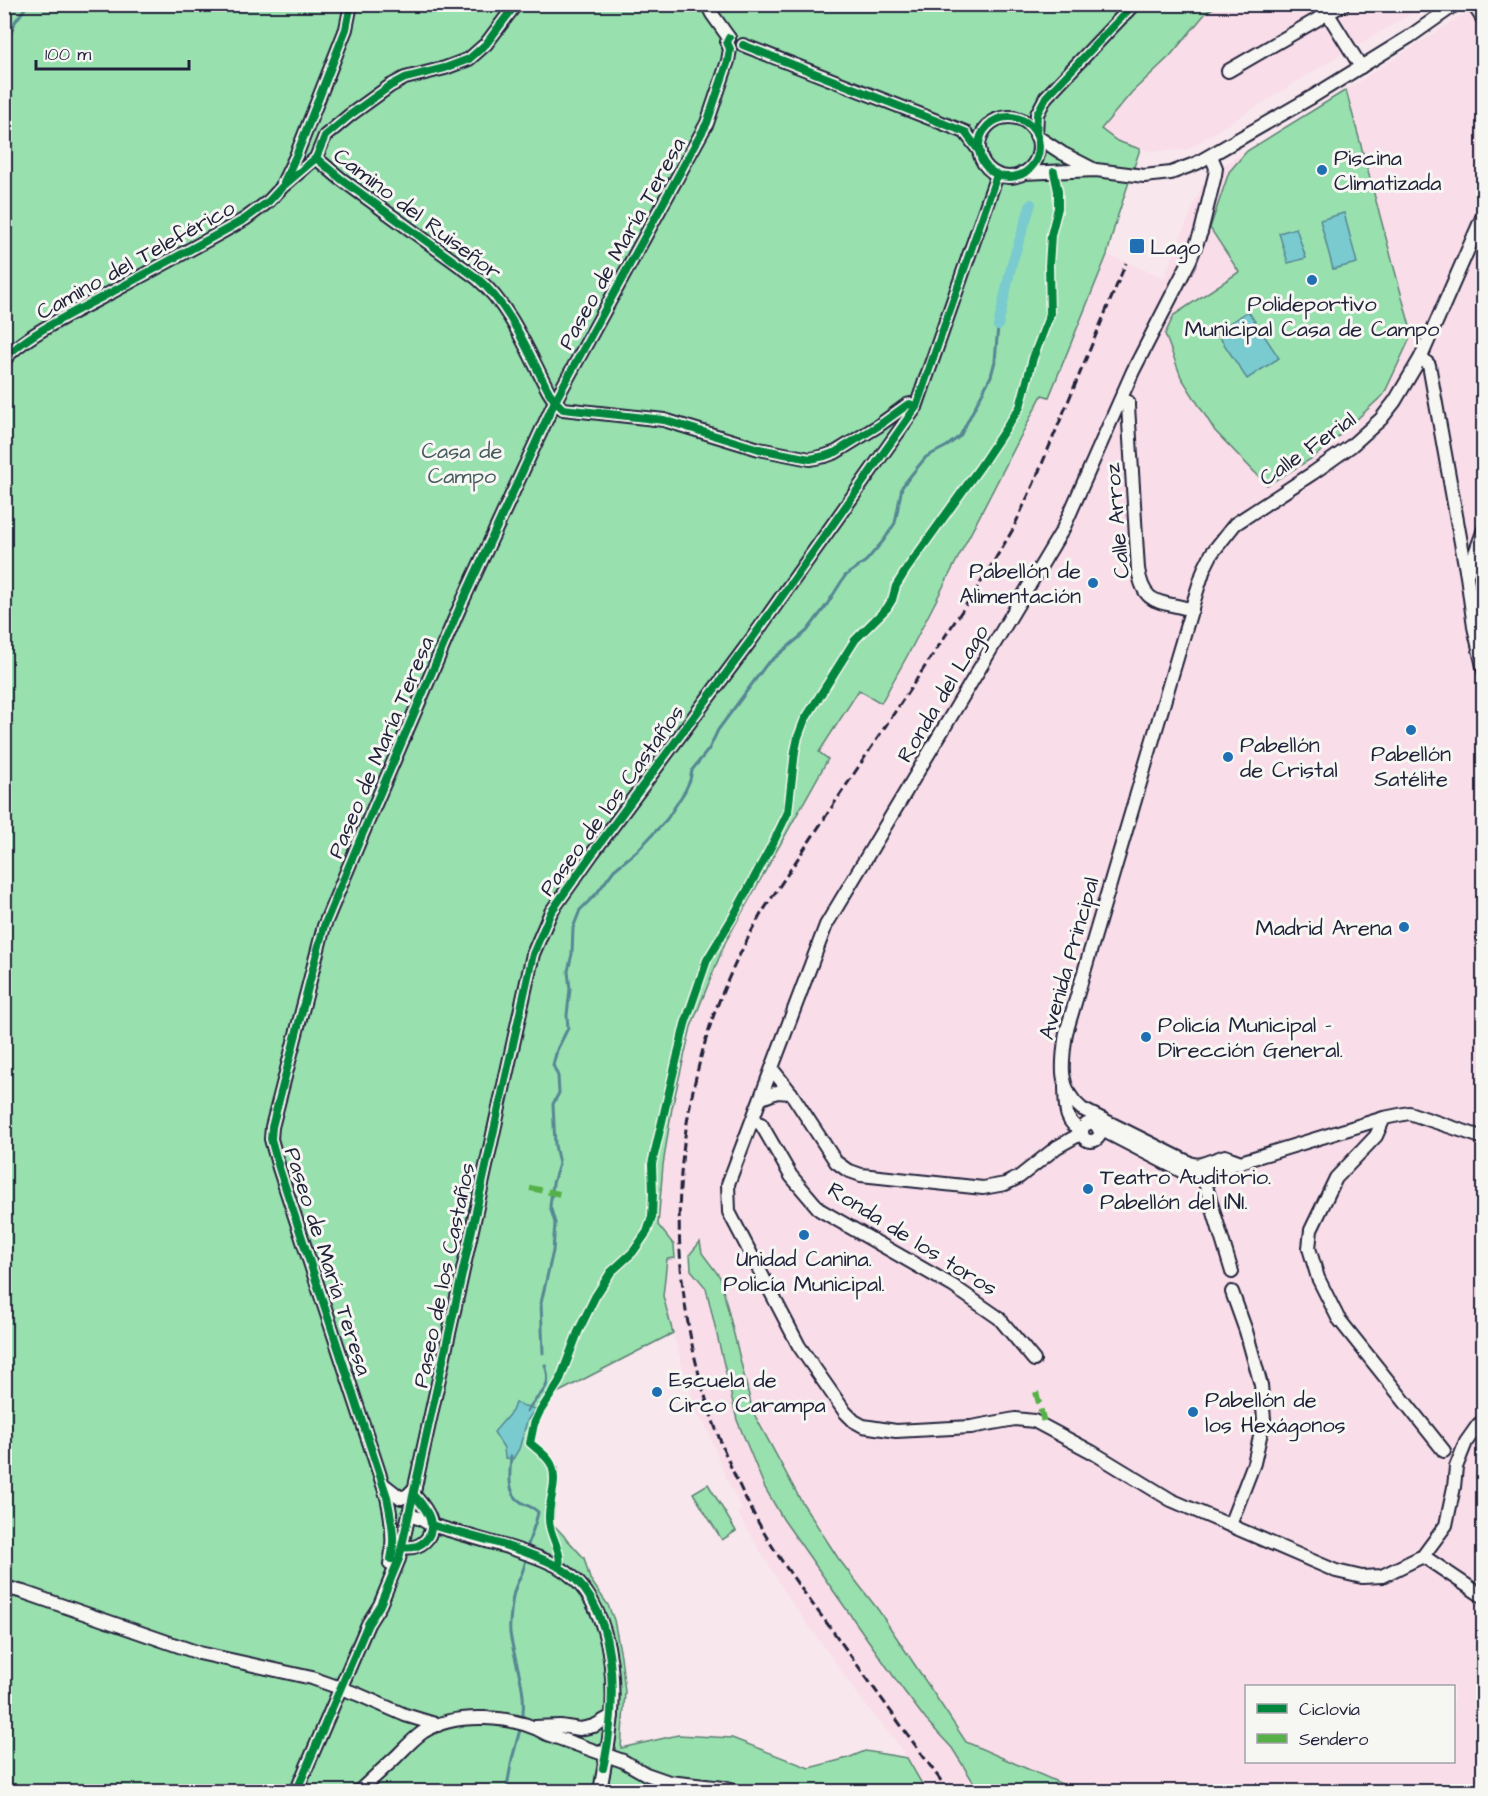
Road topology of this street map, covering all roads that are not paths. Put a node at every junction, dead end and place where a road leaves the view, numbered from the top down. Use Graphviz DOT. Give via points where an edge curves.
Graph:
graph roads {
  1 [pos="351,4"];
  2 [pos="516,4"];
  3 [pos="707,4"];
  4 [pos="1134,4"];
  5 [pos="1344,4"];
  6 [pos="1456,4"];
  7 [pos="1473,4"];
  8 [pos="1328,14"];
  9 [pos="1484,21"];
  10 [pos="729,44"];
  11 [pos="1361,67"];
  12 [pos="1228,71"];
  13 [pos="312,116"];
  14 [pos="991,124"];
  15 [pos="965,132"];
  16 [pos="1036,135"];
  17 [pos="325,136"];
  18 [pos="980,152"];
  19 [pos="1211,156"];
  20 [pos="316,158"];
  21 [pos="1096,170"];
  22 [pos="1022,173"];
  23 [pos="997,175"];
  24 [pos="282,187"];
  25 [pos="1484,213"];
  26 [pos="1421,357"];
  27 [pos="4,361"];
  28 [pos="1122,399"];
  29 [pos="555,401"];
  30 [pos="916,407"];
  31 [pos="1484,529"];
  32 [pos="1467,576"];
  33 [pos="1192,610"];
  34 [pos="1484,671"];
  35 [pos="772,1069"];
  36 [pos="1065,1085"];
  37 [pos="791,1093"];
  38 [pos="762,1098"];
  39 [pos="1384,1118"];
  40 [pos="753,1121"];
  41 [pos="1082,1132"];
  42 [pos="1484,1138"];
  43 [pos="1241,1162"];
  44 [pos="1202,1173"];
  45 [pos="1232,1272"];
  46 [pos="1232,1292"];
  47 [pos="1034,1360"];
  48 [pos="1484,1420"];
  49 [pos="1444,1451"];
  50 [pos="382,1483"];
  51 [pos="414,1491"];
  52 [pos="387,1497"];
  53 [pos="410,1514"];
  54 [pos="431,1525"];
  55 [pos="1230,1525"];
  56 [pos="397,1546"];
  57 [pos="1423,1556"];
  58 [pos="4,1587"];
  59 [pos="1484,1597"];
  60 [pos="340,1688"];
  61 [pos="405,1715"];
  62 [pos="612,1716"];
  63 [pos="438,1725"];
  64 [pos="531,1726"];
  65 [pos="423,1732"];
  66 [pos="606,1755"];
  67 [pos="396,1757"];
  68 [pos="296,1791"];
  69 [pos="358,1791"];
  70 [pos="367,1791"];
  71 [pos="600,1791"];
  72 [pos="737,1791"];
  1 -- 13 [label="street" via="346,29"];
  2 -- 17 [label="street" via="486,44 469,59 390,86"];
  3 -- 10 [label="street"];
  4 -- 16 [label="street" via="1046,97 1037,114"];
  5 -- 8 [label="street"];
  6 -- 11 [label="street"];
  7 -- 9 [label="street"];
  8 -- 11 [label="street"];
  8 -- 12 [label="street"];
  10 -- 15 [label="street" via="737,51 743,45"];
  10 -- 29 [label="street, Paseo de María Teresa" via="728,61 704,130"];
  11 -- 19 [label="street"];
  13 -- 17 [label="street"];
  13 -- 24 [label="street"];
  14 -- 15 [label="street"];
  14 -- 16 [label="street" via="1002,118 1014,118 1026,123"];
  14 -- 18 [label="street" via="981,136"];
  15 -- 18 [label="street"];
  16 -- 21 [label="street"];
  16 -- 22 [label="street" via="1036,159"];
  17 -- 20 [label="street"];
  18 -- 23 [label="street" via="985,165"];
  19 -- 21 [label="street" via="1165,174 1135,176"];
  19 -- 28 [label="street, Ronda del Lago" via="1216,168 1201,232"];
  20 -- 24 [label="street, Camino del Teleférico"];
  20 -- 29 [label="street, Camino del Ruiseñor" via="495,295"];
  21 -- 22 [label="street"];
  22 -- 23 [label="street" via="1011,177"];
  23 -- 30 [label="street, Paseo de los Castaños"];
  24 -- 27 [label="street, Camino del Teleférico" via="245,219 28,339"];
  25 -- 26 [label="street, Calle Ferial"];
  26 -- 32 [label="street" via="1429,365"];
  26 -- 33 [label="street, Calle Ferial" via="1395,401 1363,436 1235,524 1223,537 1204,569"];
  28 -- 33 [label="street, Calle Arroz" via="1128,402 1142,588 1157,601"];
  28 -- 35 [label="street, Ronda del Lago" via="1064,529 826,925"];
  29 -- 30 [label="street" via="563,409 664,420 759,449 810,459 836,452 907,405"];
  29 -- 50 [label="street, Paseo de María Teresa" via="455,619 324,926 272,1127 271,1139 279,1168"];
  30 -- 51 [label="street, Paseo de los Castaños" via="551,912 533,954"];
  31 -- 32 [label="street"];
  32 -- 34 [label="street"];
  33 -- 36 [label="street, Avenida Principal" via="1066,1033 1062,1066"];
  35 -- 37 [label="street"];
  35 -- 38 [label="street, Ronda del Lago"];
  36 -- 41 [label="street, Avenida Principal" via="1068,1119"];
  36 -- 43 [label="street" via="1082,1109 1192,1164 1225,1156"];
  37 -- 38 [label="street" via="777,1092"];
  37 -- 41 [label="street" via="836,1162 861,1175 983,1188 1005,1184"];
  38 -- 40 [label="street, Ronda del Lago"];
  39 -- 42 [label="street" via="1409,1113"];
  39 -- 43 [label="street"];
  39 -- 49 [label="street" via="1376,1136 1336,1178 1311,1230 1309,1248 1318,1278 1338,1318"];
  40 -- 47 [label="street, Ronda de los toros" via="762,1124 791,1176 820,1210 953,1286 999,1318"];
  40 -- 55 [label="street, Ronda del Lago" via="728,1184 729,1212 799,1346 854,1421 896,1431 971,1427 1015,1419 1034,1421 1171,1500"];
  41 -- 44 [label="street" via="1086,1140 1092,1142 1098,1133 1116,1138 1181,1172"];
  43 -- 44 [label="street"];
  44 -- 45 [label="street"];
  46 -- 55 [label="street" via="1261,1385 1264,1419 1254,1463"];
  48 -- 57 [label="street" via="1466,1442 1456,1467 1446,1525"];
  50 -- 51 [label="street" via="401,1498"];
  50 -- 52 [label="street, Paseo de María Teresa"];
  51 -- 53 [label="street, Paseo de los Castaños"];
  51 -- 54 [label="street"];
  52 -- 53 [label="street"];
  52 -- 56 [label="street, Paseo de María Teresa"];
  53 -- 54 [label="street"];
  53 -- 56 [label="street, Paseo de los Castaños"];
  54 -- 56 [label="street" via="420,1545"];
  54 -- 62 [label="street" via="532,1554 573,1577 590,1598 606,1637 613,1688"];
  55 -- 57 [label="street" via="1336,1571 1362,1576 1382,1576"];
  56 -- 60 [label="street, Paseo de los Castaños"];
  57 -- 59 [label="street"];
  58 -- 60 [label="street" via="199,1653"];
  60 -- 61 [label="street"];
  60 -- 68 [label="street, Paseo de los Castaños"];
  61 -- 63 [label="street"];
  61 -- 65 [label="street"];
  62 -- 64 [label="street" via="580,1730"];
  62 -- 66 [label="street"];
  63 -- 64 [label="street" via="481,1718 507,1719"];
  63 -- 65 [label="street"];
  64 -- 66 [label="street"];
  65 -- 67 [label="street"];
  66 -- 71 [label="street"];
  66 -- 72 [label="street" via="669,1782"];
  67 -- 69 [label="street"];
  67 -- 70 [label="street"];
}
